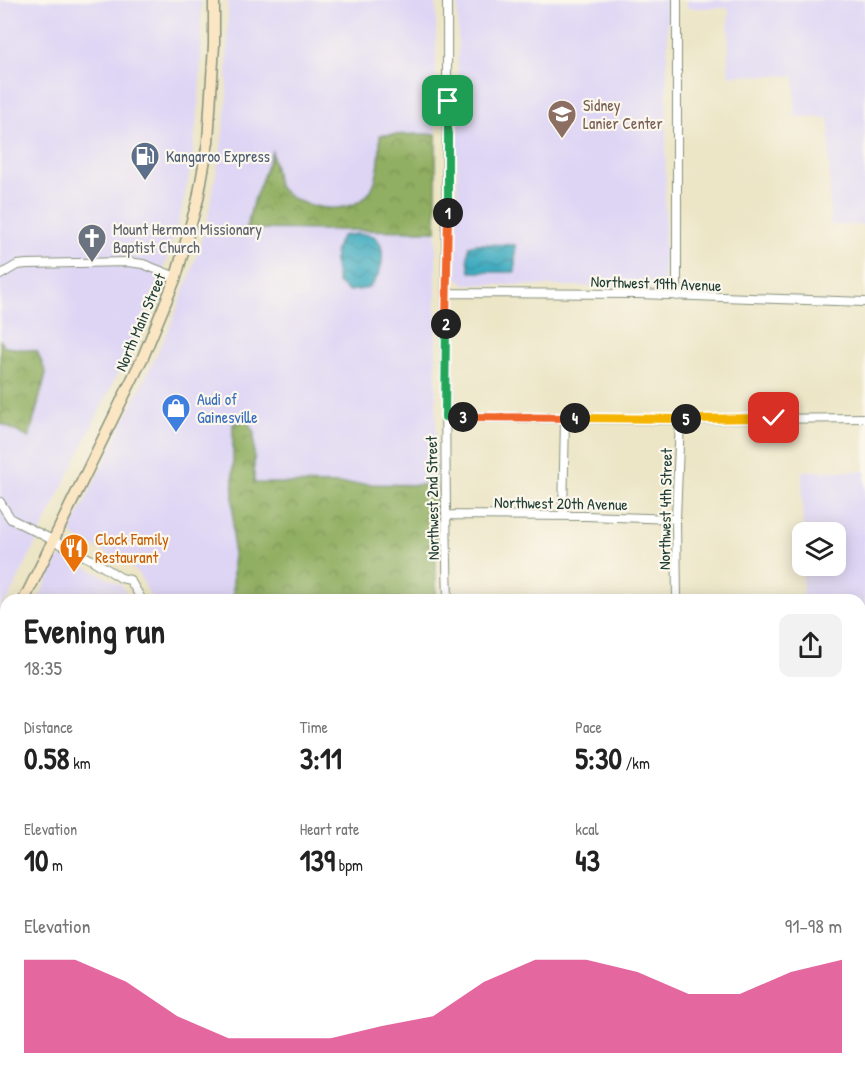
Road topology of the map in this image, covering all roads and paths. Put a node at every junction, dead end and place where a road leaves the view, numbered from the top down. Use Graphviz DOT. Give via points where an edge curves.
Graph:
graph roads {
  1 [pos="214,0"];
  2 [pos="447,0"];
  3 [pos="677,0"];
  4 [pos="0,275"];
  5 [pos="176,277"];
  6 [pos="447,294"];
  7 [pos="677,296"];
  8 [pos="865,302"];
  9 [pos="445,417"];
  10 [pos="565,418"];
  11 [pos="865,418"];
  12 [pos="680,419"];
  13 [pos="0,502"];
  14 [pos="446,515"];
  15 [pos="563,516"];
  16 [pos="676,519"];
  17 [pos="53,541"];
  18 [pos="27,594"];
  19 [pos="138,594"];
  20 [pos="448,594"];
  21 [pos="677,594"];
  1 -- 5 [label="main road, North Main Street" via="208,142 198,199"];
  2 -- 6 [label="street, Northwest 2nd Street"];
  3 -- 7 [label="street"];
  4 -- 5 [label="street" via="27,264 128,262"];
  5 -- 17 [label="main road, North Main Street" via="143,357"];
  6 -- 7 [label="street, Northwest 19th Avenue"];
  6 -- 9 [label="street, Northwest 2nd Street"];
  7 -- 8 [label="street, Northwest 19th Avenue"];
  9 -- 10 [label="street"];
  9 -- 14 [label="street, Northwest 2nd Street"];
  10 -- 12 [label="street"];
  10 -- 15 [label="street"];
  11 -- 12 [label="street"];
  12 -- 16 [label="street, Northwest 4th Street"];
  13 -- 17 [label="street" via="11,519"];
  14 -- 15 [label="street, Northwest 20th Avenue"];
  14 -- 20 [label="street, Northwest 2nd Street"];
  15 -- 16 [label="street, Northwest 20th Avenue"];
  16 -- 21 [label="street, Northwest 4th Street"];
  17 -- 18 [label="main road, North Main Street"];
  17 -- 19 [label="street" via="130,580"];
}
